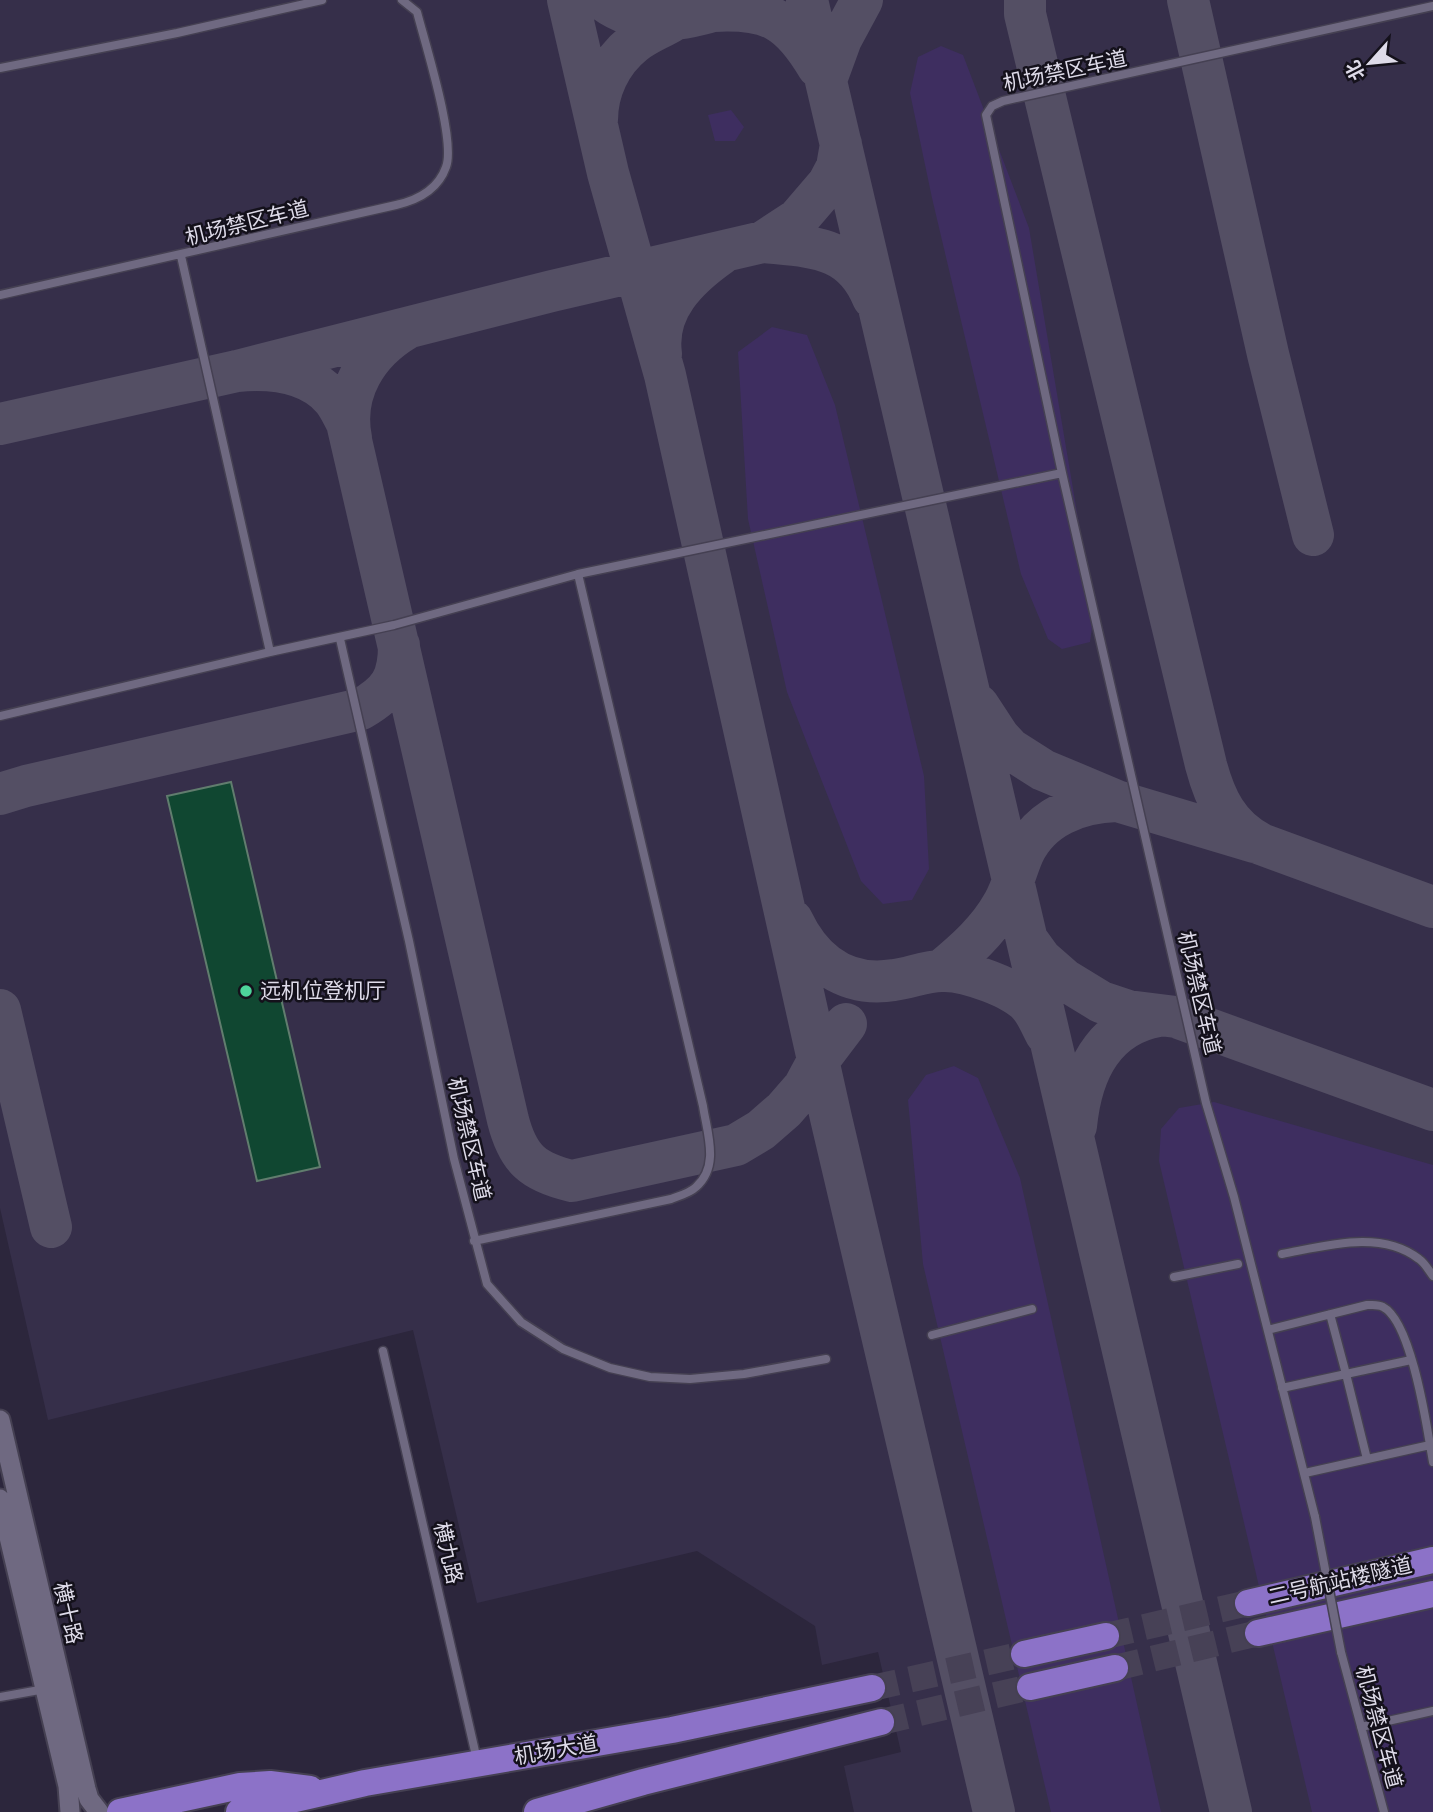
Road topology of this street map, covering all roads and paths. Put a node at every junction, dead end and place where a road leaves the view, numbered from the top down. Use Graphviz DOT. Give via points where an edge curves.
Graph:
graph roads {
  1 [pos="322,0"];
  2 [pos="402,0"];
  3 [pos="1433,6"];
  4 [pos="0,68"];
  5 [pos="181,256"];
  6 [pos="0,295"];
  7 [pos="1062,474"];
  8 [pos="578,575"];
  9 [pos="340,639"];
  10 [pos="270,652"];
  11 [pos="0,716"];
  12 [pos="474,1241"];
  13 [pos="1282,1254"];
  14 [pos="1238,1264"];
  15 [pos="1433,1276"];
  16 [pos="1174,1278"];
  17 [pos="1032,1309"];
  18 [pos="1330,1314"];
  19 [pos="1268,1330"];
  20 [pos="932,1335"];
  21 [pos="383,1351"];
  22 [pos="826,1359"];
  23 [pos="1411,1360"];
  24 [pos="1346,1374"];
  25 [pos="1282,1388"];
  26 [pos="0,1420"];
  27 [pos="1430,1445"];
  28 [pos="1367,1459"];
  29 [pos="1433,1462"];
  30 [pos="1305,1473"];
  31 [pos="0,1499"];
  32 [pos="1433,1560"];
  33 [pos="1433,1594"];
  34 [pos="1248,1603"];
  35 [pos="1258,1633"];
  36 [pos="1106,1636"];
  37 [pos="1024,1654"];
  38 [pos="1115,1668"];
  39 [pos="53,1687"];
  40 [pos="1030,1687"];
  41 [pos="872,1688"];
  42 [pos="0,1697"];
  43 [pos="1433,1712"];
  44 [pos="881,1722"];
  45 [pos="1361,1727"];
  46 [pos="478,1763"];
  47 [pos="330,1791"];
  48 [pos="70,1812"];
  49 [pos="99,1812"];
  50 [pos="120,1812"];
  51 [pos="239,1812"];
  52 [pos="537,1812"];
  53 [pos="1384,1812"];
  1 -- 4 [label="lane"];
  2 -- 5 [label="lane, 机场禁区车道" via="417,12 448,141 447,165 436,185 415,200"];
  3 -- 7 [label="lane, 机场禁区车道" via="992,106 986,115 987,127"];
  5 -- 6 [label="lane"];
  5 -- 10 [label="lane, 机场禁区车道"];
  7 -- 8 [label="lane"];
  7 -- 19 [label="lane, 机场禁区车道" via="1206,1104"];
  8 -- 9 [label="lane"];
  8 -- 12 [label="lane" via="712,1155 706,1176 695,1189 671,1199"];
  9 -- 10 [label="lane"];
  9 -- 12 [label="lane, 机场禁区车道"];
  10 -- 11 [label="lane"];
  12 -- 22 [label="lane, 机场禁区车道" via="487,1284 521,1322 563,1349 610,1368 690,1380"];
  13 -- 15 [label="lane" via="1345,1243 1390,1244 1420,1259"];
  14 -- 16 [label="lane"];
  17 -- 20 [label="lane"];
  18 -- 19 [label="lane"];
  18 -- 23 [label="lane" via="1377,1304 1384,1307 1396,1321"];
  18 -- 24 [label="lane"];
  19 -- 25 [label="lane, 机场禁区车道"];
  21 -- 46 [label="lane, 横九路"];
  23 -- 24 [label="lane"];
  23 -- 27 [label="lane"];
  24 -- 25 [label="lane"];
  24 -- 28 [label="lane"];
  25 -- 30 [label="lane, 机场禁区车道"];
  26 -- 39 [label="street, 横十路"];
  27 -- 28 [label="lane"];
  27 -- 29 [label="lane"];
  28 -- 30 [label="lane"];
  30 -- 45 [label="lane, 机场禁区车道, bridge"];
  31 -- 39 [label="street, 横十路"];
  32 -- 34 [label="highway, 二号航站楼隧道"];
  33 -- 35 [label="highway, 二号航站楼隧道"];
  36 -- 37 [label="highway"];
  38 -- 40 [label="highway"];
  39 -- 42 [label="lane"];
  39 -- 48 [label="street, 横十路"];
  39 -- 49 [label="street, 横十路" via="89,1799"];
  41 -- 46 [label="highway, 机场大道" via="672,1730"];
  43 -- 45 [label="lane"];
  44 -- 52 [label="highway"];
  45 -- 53 [label="lane, 机场禁区车道"];
  46 -- 47 [label="highway, 机场大道"];
  47 -- 50 [label="highway" via="254,1784"];
  47 -- 51 [label="highway, 机场大道"];
}
